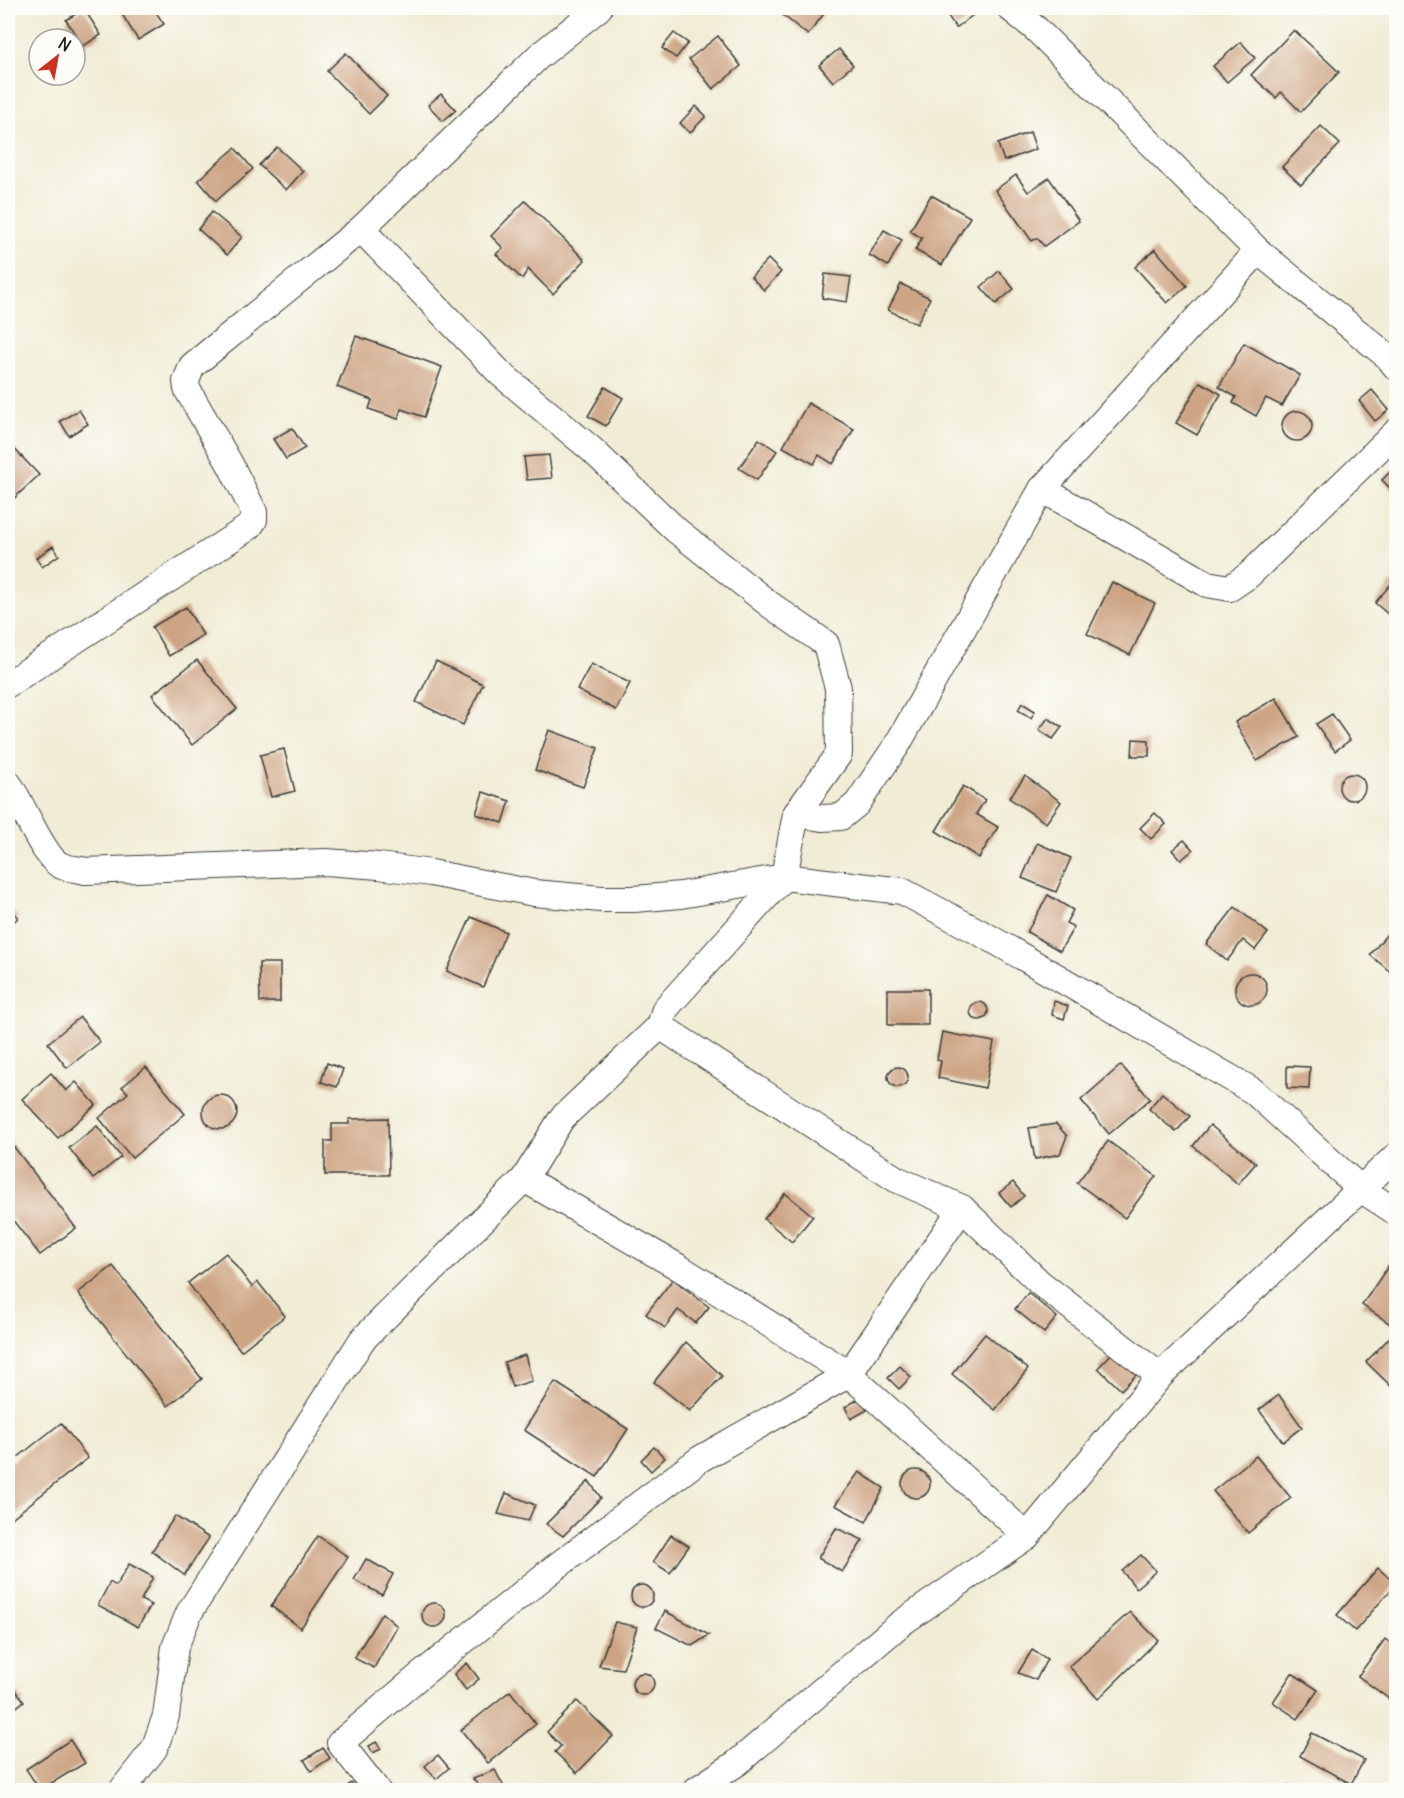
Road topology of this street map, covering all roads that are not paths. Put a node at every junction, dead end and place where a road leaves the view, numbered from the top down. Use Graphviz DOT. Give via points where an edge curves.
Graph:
graph roads {
  1 [pos="598,8"];
  2 [pos="1010,8"];
  3 [pos="361,230"];
  4 [pos="1258,251"];
  5 [pos="1396,367"];
  6 [pos="1396,432"];
  7 [pos="1042,489"];
  8 [pos="8,684"];
  9 [pos="8,783"];
  10 [pos="796,814"];
  11 [pos="784,877"];
  12 [pos="660,1026"];
  13 [pos="1396,1156"];
  14 [pos="524,1179"];
  15 [pos="1362,1190"];
  16 [pos="962,1208"];
  17 [pos="1396,1212"];
  18 [pos="849,1374"];
  19 [pos="1160,1376"];
  20 [pos="1027,1536"];
  21 [pos="122,1791"];
  22 [pos="376,1791"];
  23 [pos="696,1791"];
  1 -- 3 [label="street" via="539,56"];
  2 -- 4 [label="street" via="1036,29"];
  3 -- 8 [label="street" via="188,372 187,389 254,512 249,527"];
  3 -- 10 [label="street" via="501,374 591,449 676,530 826,644 838,688 840,754"];
  4 -- 5 [label="street"];
  4 -- 7 [label="street"];
  6 -- 7 [label="street" via="1249,575 1230,588 1207,584"];
  7 -- 10 [label="street" via="897,745 857,804 841,817"];
  9 -- 11 [label="street" via="42,847 60,866 85,871 326,862 379,866 534,893 601,899 681,895"];
  10 -- 11 [label="street"];
  11 -- 12 [label="street" via="665,1009"];
  11 -- 15 [label="street" via="902,891 990,938 1253,1091"];
  12 -- 14 [label="street" via="562,1118"];
  12 -- 16 [label="street" via="896,1179"];
  13 -- 15 [label="street"];
  14 -- 18 [label="street" via="680,1268"];
  14 -- 21 [label="street" via="362,1340 189,1613 175,1647 166,1716 154,1749"];
  15 -- 17 [label="street"];
  15 -- 19 [label="street"];
  16 -- 18 [label="street"];
  16 -- 19 [label="street" via="1041,1283"];
  18 -- 20 [label="street"];
  18 -- 22 [label="street" via="700,1459 553,1569 340,1743"];
  19 -- 20 [label="street"];
  20 -- 23 [label="street" via="900,1624 737,1762"];
}
